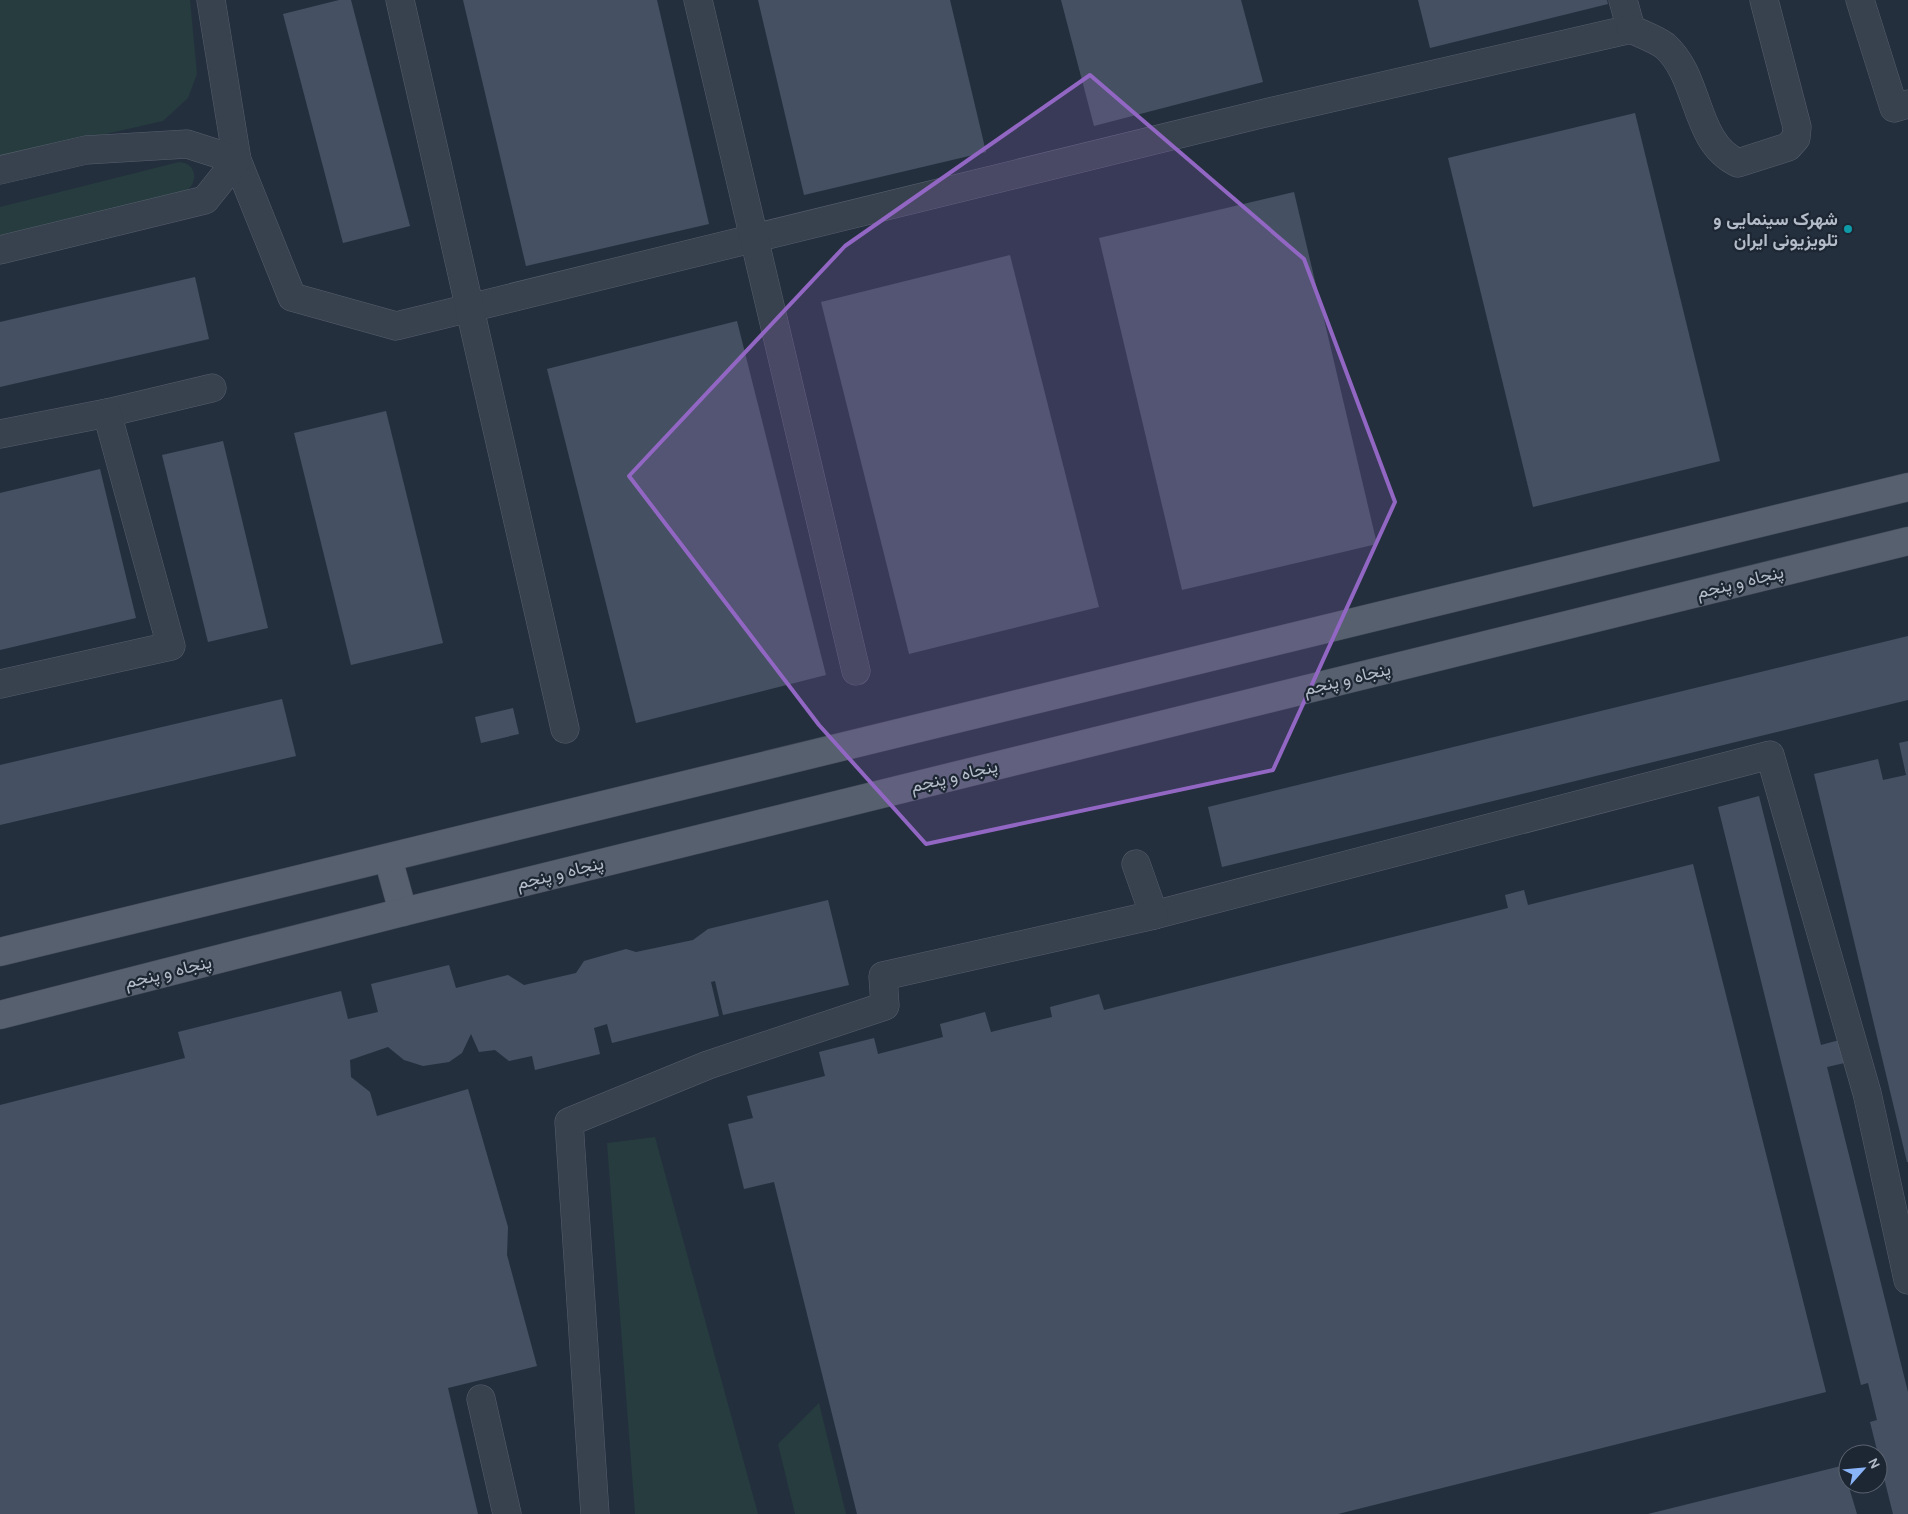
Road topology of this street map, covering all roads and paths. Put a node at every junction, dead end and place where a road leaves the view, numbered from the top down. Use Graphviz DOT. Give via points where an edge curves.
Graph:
graph roads {
  1 [pos="211,0"];
  2 [pos="400,0"];
  3 [pos="698,0"];
  4 [pos="1623,0"];
  5 [pos="1764,0"];
  6 [pos="1860,0"];
  7 [pos="1631,29"];
  8 [pos="1908,104"];
  9 [pos="237,160"];
  10 [pos="0,170"];
  11 [pos="753,238"];
  12 [pos="0,250"];
  13 [pos="468,308"];
  14 [pos="212,388"];
  15 [pos="107,413"];
  16 [pos="0,434"];
  17 [pos="1908,487"];
  18 [pos="1908,541"];
  19 [pos="856,670"];
  20 [pos="0,684"];
  21 [pos="565,729"];
  22 [pos="388,858"];
  23 [pos="1136,864"];
  24 [pos="403,912"];
  25 [pos="1154,915"];
  26 [pos="0,952"];
  27 [pos="0,1015"];
  28 [pos="1908,1280"];
  29 [pos="481,1399"];
  30 [pos="507,1514"];
  31 [pos="595,1514"];
  1 -- 9 [label="lane"];
  2 -- 13 [label="lane"];
  3 -- 11 [label="lane"];
  4 -- 7 [label="lane"];
  5 -- 7 [label="lane" via="1797,127 1796,138 1788,148 1738,163 1725,157 1714,146 1683,71 1665,46"];
  6 -- 8 [label="lane" via="1894,108"];
  7 -- 11 [label="lane" via="1261,114"];
  9 -- 10 [label="lane" via="187,144 86,150"];
  9 -- 12 [label="lane" via="205,200"];
  9 -- 13 [label="lane" via="292,297 396,326"];
  11 -- 13 [label="lane"];
  11 -- 19 [label="lane"];
  13 -- 21 [label="lane"];
  14 -- 15 [label="lane"];
  15 -- 16 [label="lane"];
  15 -- 20 [label="lane" via="170,646"];
  17 -- 22 [label="main road"];
  18 -- 24 [label="main road, پنجاه و پنجم"];
  22 -- 24 [label="main road"];
  22 -- 26 [label="main road"];
  23 -- 25 [label="lane"];
  24 -- 27 [label="main road, پنجاه و پنجم"];
  25 -- 28 [label="lane" via="1770,755 1867,1093"];
  25 -- 31 [label="lane" via="884,976 885,1006 708,1065 569,1122"];
  29 -- 30 [label="lane"];
}
